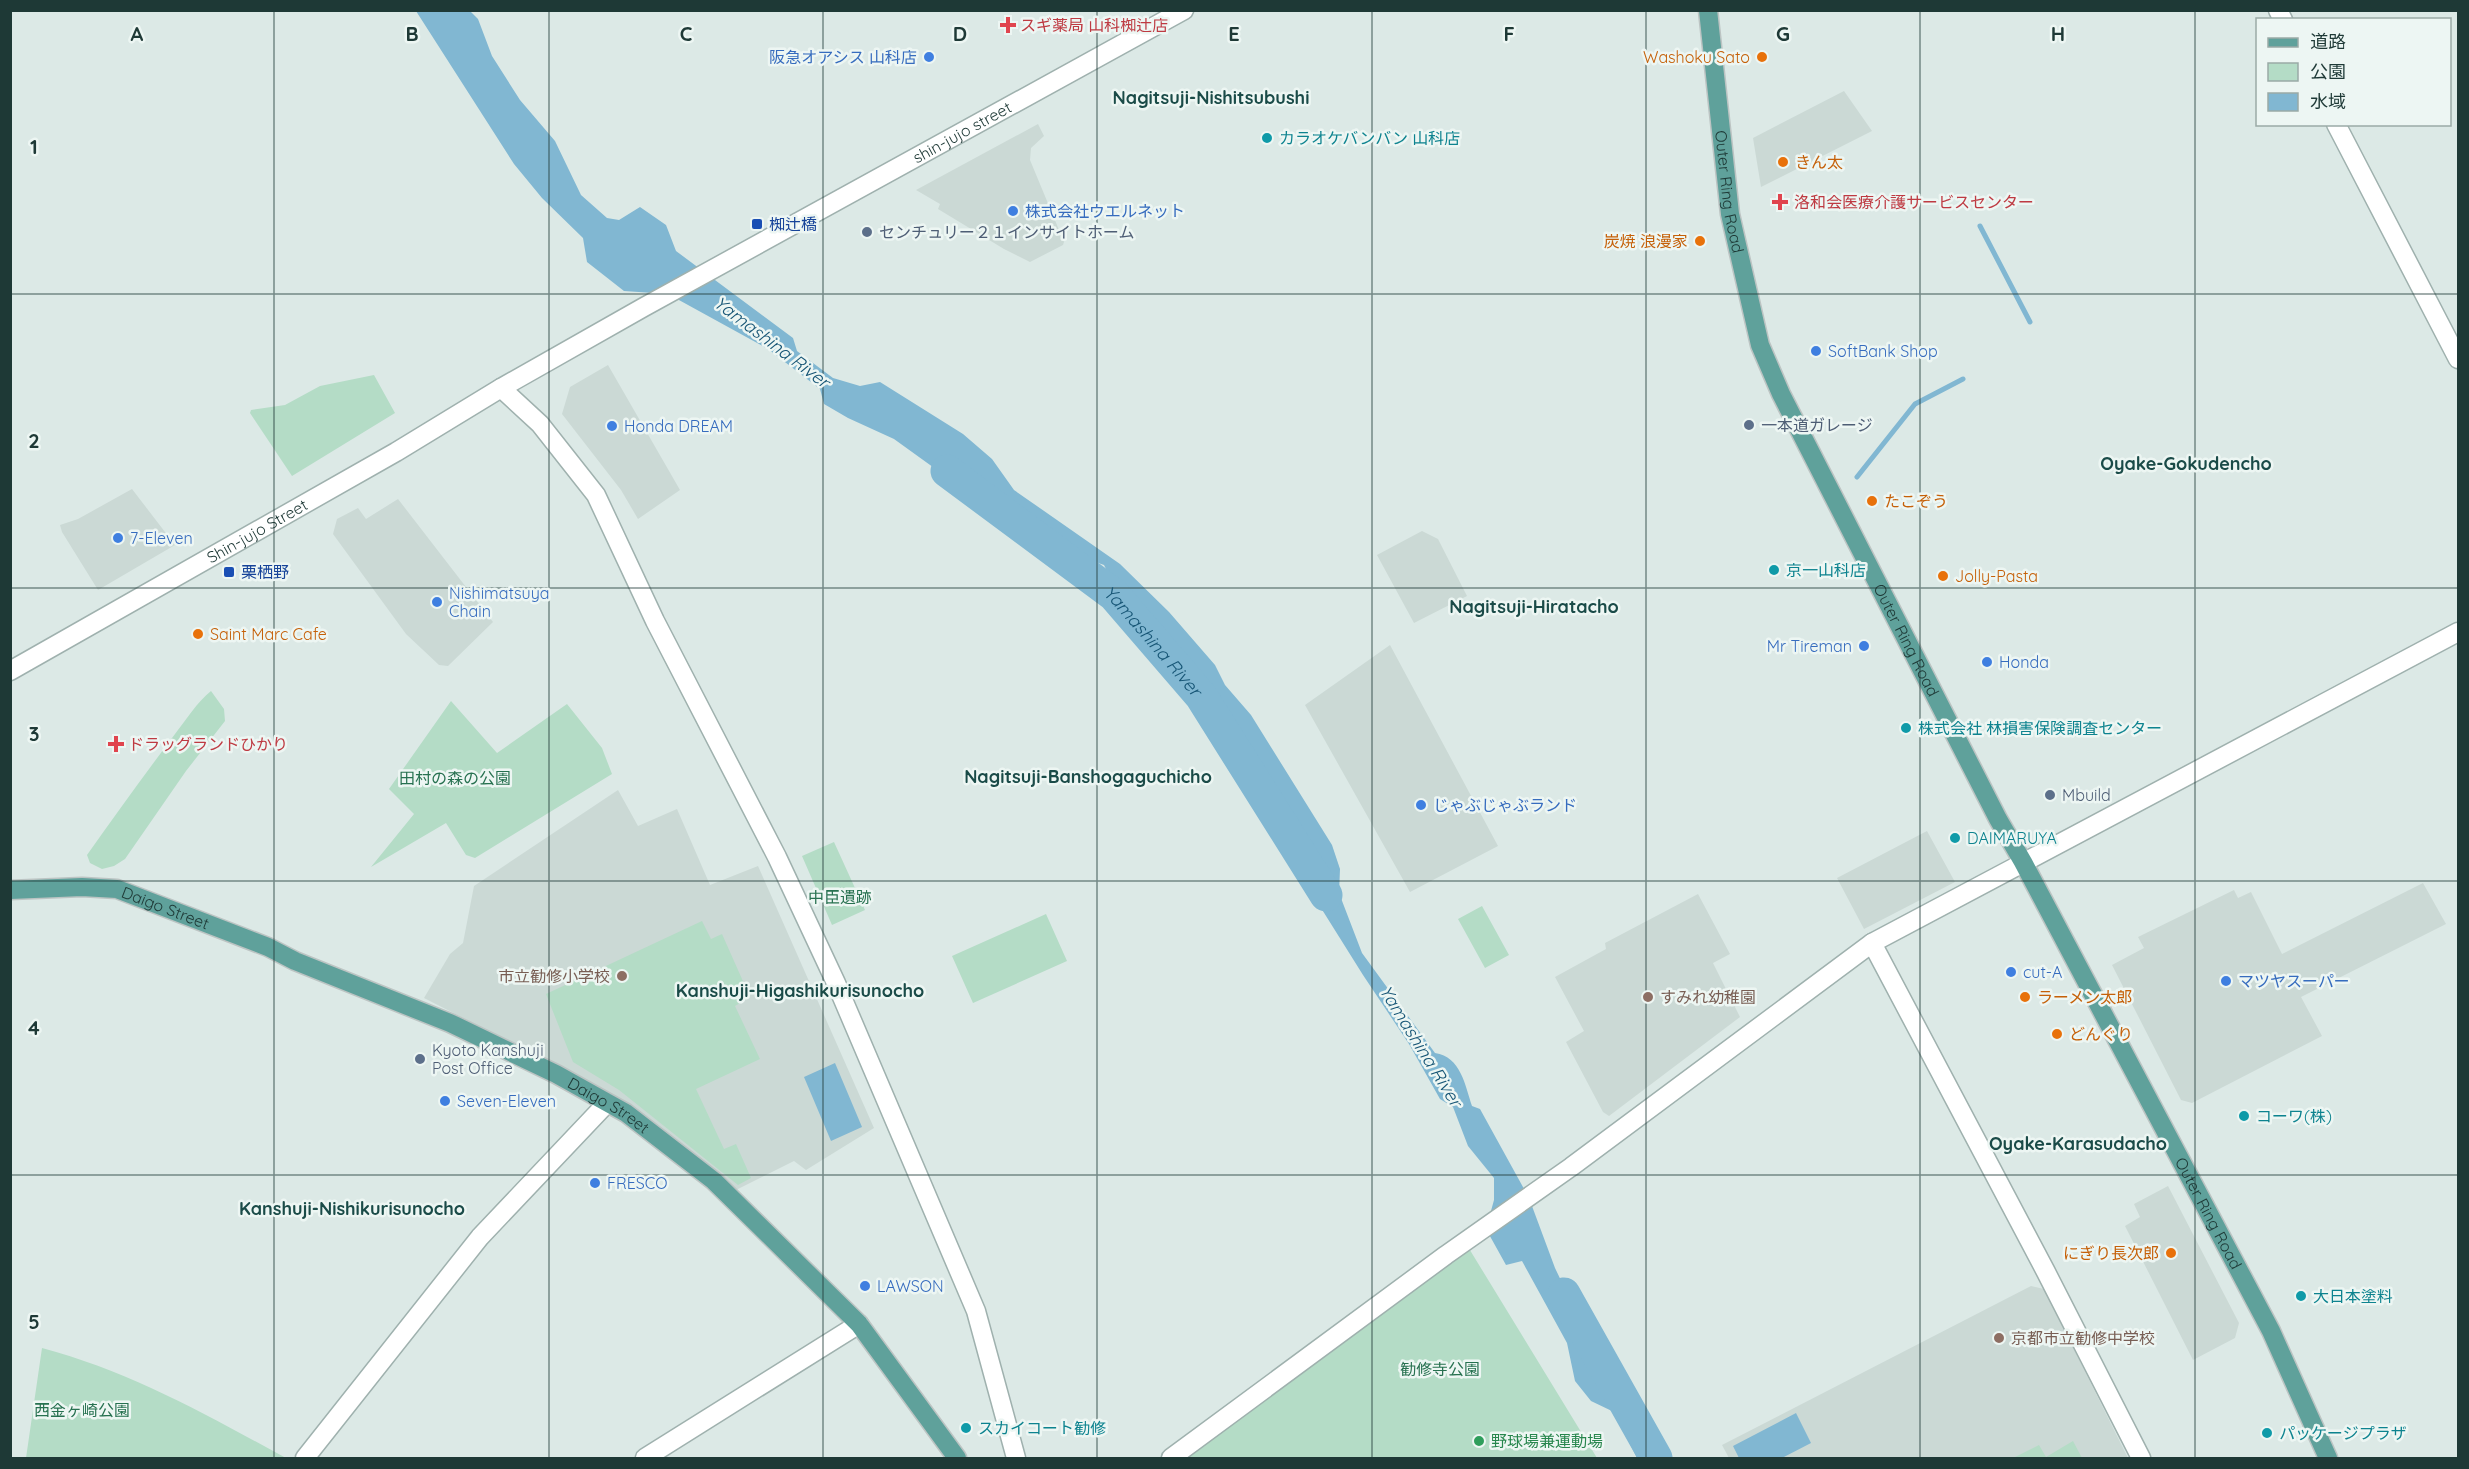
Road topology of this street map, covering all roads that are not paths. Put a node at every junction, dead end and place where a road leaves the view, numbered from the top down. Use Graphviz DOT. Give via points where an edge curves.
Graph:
graph roads {
  1 [pos="1184,10"];
  2 [pos="1708,10"];
  3 [pos="2337,126"];
  4 [pos="2458,359"];
  5 [pos="501,388"];
  6 [pos="2458,632"];
  7 [pos="10,671"];
  8 [pos="2023,862"];
  9 [pos="10,890"];
  10 [pos="1872,943"];
  11 [pos="607,1103"];
  12 [pos="859,1324"];
  13 [pos="305,1458"];
  14 [pos="645,1458"];
  15 [pos="957,1458"];
  16 [pos="1016,1458"];
  17 [pos="1171,1458"];
  18 [pos="2140,1458"];
  19 [pos="2328,1458"];
  1 -- 5 [label="street"];
  2 -- 8 [label="main road, Outer Ring Road" via="1730,214 1760,345 1781,394"];
  3 -- 4 [label="street"];
  5 -- 7 [label="street, Shin-jujo Street" via="396,452"];
  5 -- 16 [label="street" via="540,424 596,495 655,621 777,857 836,983 976,1311"];
  6 -- 8 [label="street"];
  8 -- 10 [label="street"];
  8 -- 19 [label="main road, Outer Ring Road" via="2271,1331"];
  9 -- 11 [label="main road, Daigo Street" via="117,889 450,1023"];
  10 -- 17 [label="street"];
  10 -- 18 [label="street"];
  11 -- 12 [label="main road, Daigo Street" via="627,1113 714,1181"];
  11 -- 13 [label="street" via="480,1237"];
  12 -- 14 [label="street"];
  12 -- 15 [label="main road, Daigo Street"];
}
